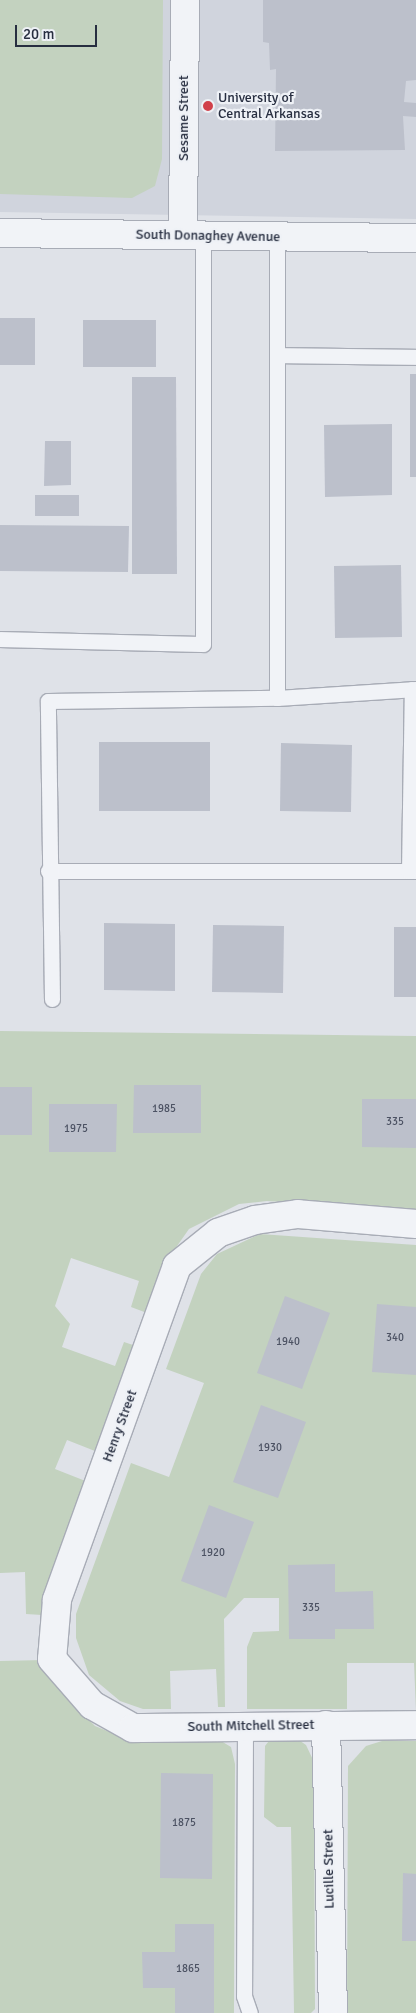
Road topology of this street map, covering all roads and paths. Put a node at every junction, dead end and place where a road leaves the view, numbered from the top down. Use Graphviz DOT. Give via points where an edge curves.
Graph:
graph roads {
  1 [pos="185,0"];
  2 [pos="0,233"];
  3 [pos="193,236"];
  4 [pos="277,237"];
  5 [pos="416,238"];
  6 [pos="278,355"];
  7 [pos="416,357"];
  8 [pos="0,639"];
  9 [pos="414,689"];
  10 [pos="277,698"];
  11 [pos="48,871"];
  12 [pos="412,871"];
  13 [pos="52,999"];
  14 [pos="416,1224"];
  15 [pos="92,1705"];
  16 [pos="326,1725"];
  17 [pos="416,1725"];
  18 [pos="245,1726"];
  19 [pos="250,2013"];
  20 [pos="333,2013"];
  1 -- 3 [label="street, Sesame Street"];
  2 -- 3 [label="street, South Donaghey Avenue"];
  3 -- 4 [label="street, South Donaghey Avenue"];
  3 -- 8 [label="lane" via="204,644"];
  4 -- 5 [label="street, South Donaghey Avenue"];
  4 -- 6 [label="lane"];
  6 -- 7 [label="lane"];
  6 -- 10 [label="lane"];
  9 -- 10 [label="lane"];
  9 -- 12 [label="lane"];
  10 -- 11 [label="lane" via="48,701"];
  11 -- 12 [label="lane"];
  11 -- 13 [label="lane"];
  14 -- 15 [label="street, Henry Street" via="298,1214 255,1220 218,1233 177,1266 57,1600 52,1659"];
  15 -- 18 [label="street, South Mitchell Street" via="132,1728"];
  16 -- 17 [label="street, South Mitchell Street"];
  16 -- 18 [label="street, South Mitchell Street"];
  16 -- 20 [label="street, Lucille Street"];
  18 -- 19 [label="lane" via="244,1996"];
}
